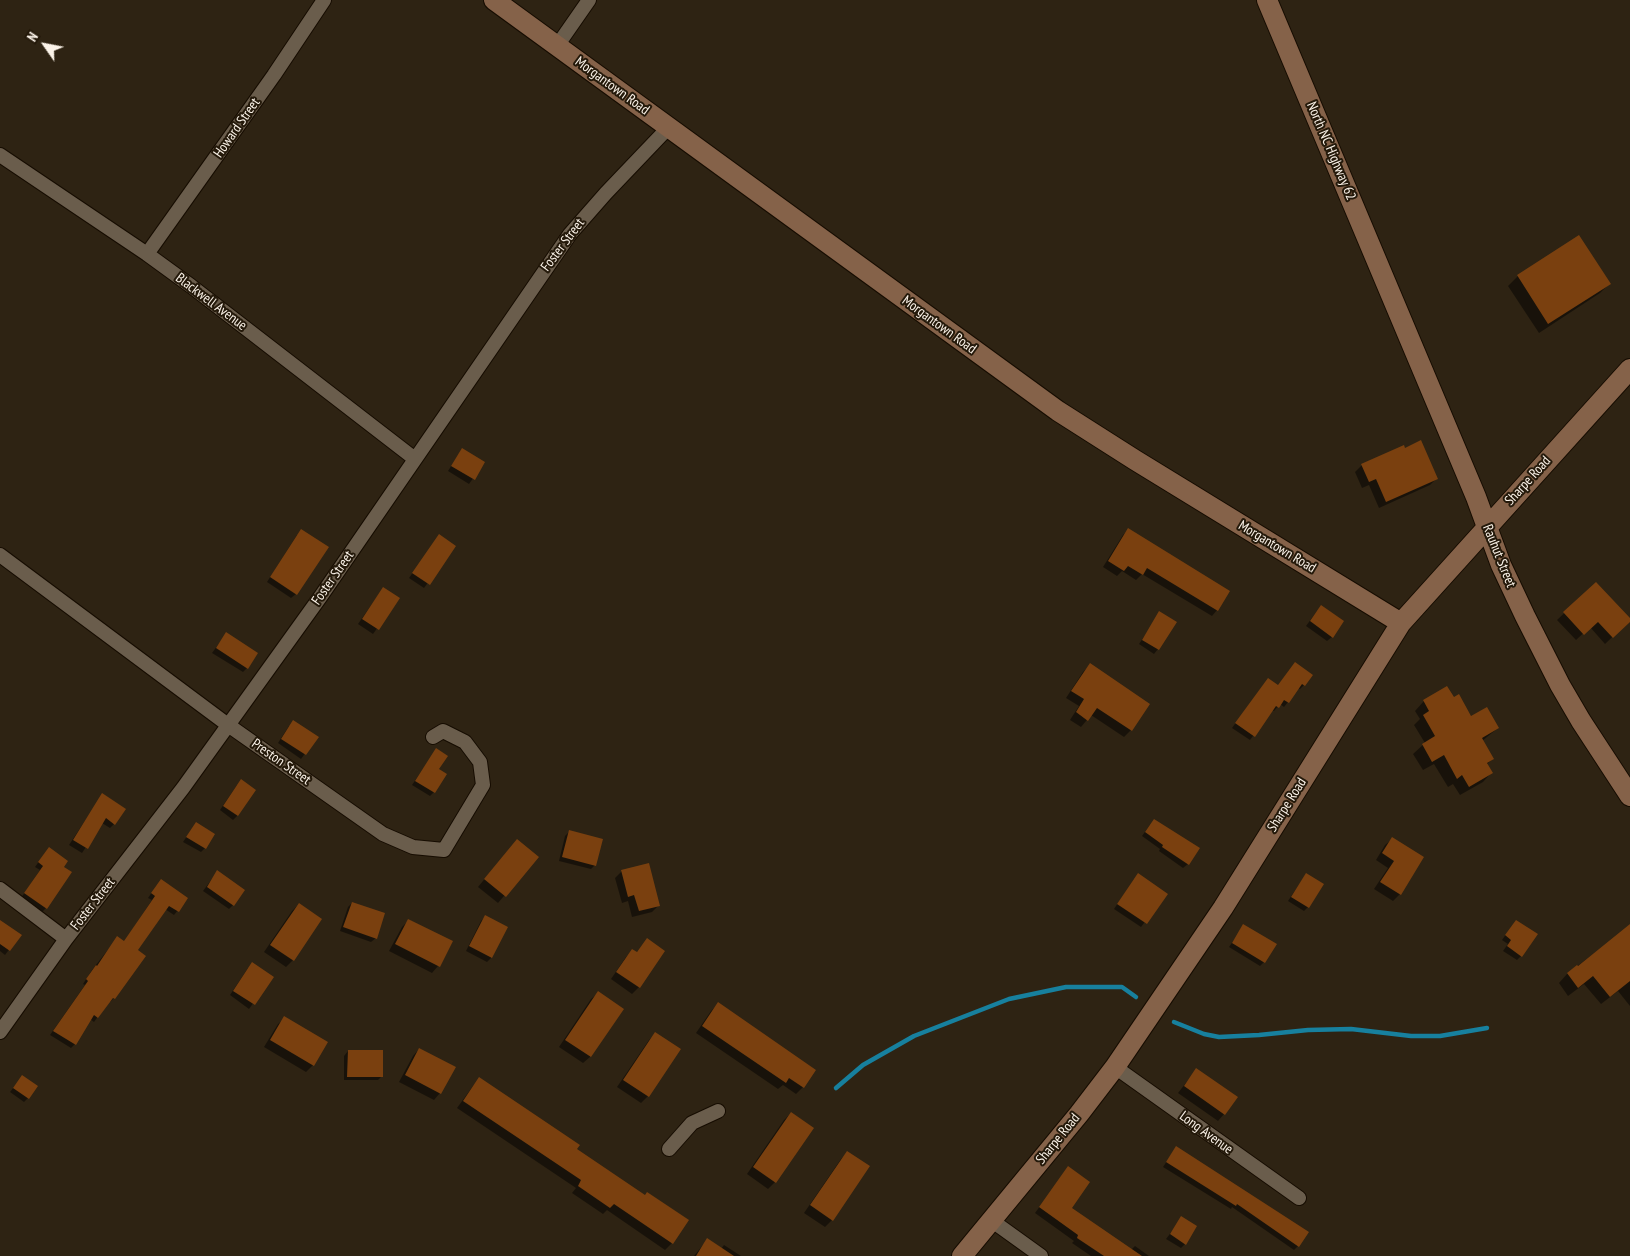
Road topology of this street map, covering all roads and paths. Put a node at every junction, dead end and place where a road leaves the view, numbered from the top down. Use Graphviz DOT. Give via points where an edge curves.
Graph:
graph roads {
  1 [pos="324,0"];
  2 [pos="494,0"];
  3 [pos="589,0"];
  4 [pos="1267,0"];
  5 [pos="557,46"];
  6 [pos="668,128"];
  7 [pos="0,155"];
  8 [pos="147,254"];
  9 [pos="1395,302"];
  10 [pos="1630,369"];
  11 [pos="415,458"];
  12 [pos="1487,526"];
  13 [pos="0,555"];
  14 [pos="1402,623"];
  15 [pos="228,725"];
  16 [pos="433,737"];
  17 [pos="1630,796"];
  18 [pos="0,889"];
  19 [pos="66,939"];
  20 [pos="0,1032"];
  21 [pos="1115,1067"];
  22 [pos="718,1110"];
  23 [pos="669,1149"];
  24 [pos="1299,1198"];
  25 [pos="991,1220"];
  26 [pos="962,1256"];
  27 [pos="1041,1256"];
  1 -- 8 [label="street, Howard Street"];
  2 -- 5 [label="street, Morgantown Road"];
  3 -- 5 [label="street"];
  4 -- 9 [label="street, North NC Highway 62"];
  5 -- 6 [label="street, Morgantown Road"];
  6 -- 11 [label="street, Foster Street" via="570,234"];
  6 -- 14 [label="street, Morgantown Road" via="1058,410"];
  7 -- 8 [label="street, Blackwell Avenue"];
  8 -- 11 [label="street, Blackwell Avenue"];
  9 -- 12 [label="street, Rauhut Street"];
  10 -- 12 [label="street, Sharpe Road"];
  11 -- 15 [label="street, Foster Street"];
  12 -- 14 [label="street, Sharpe Road"];
  12 -- 17 [label="street, Rauhut Street" via="1505,574 1560,685"];
  13 -- 15 [label="street, Preston Street"];
  14 -- 21 [label="street, Sharpe Road" via="1223,908"];
  15 -- 16 [label="street, Preston Street" via="383,834 413,848 444,850 483,785 480,762 465,742 443,731"];
  15 -- 19 [label="street, Foster Street"];
  18 -- 19 [label="street"];
  19 -- 20 [label="street, Foster Street"];
  21 -- 24 [label="street, Long Avenue"];
  21 -- 25 [label="street, Sharpe Road"];
  22 -- 23 [label="street" via="692,1123"];
  25 -- 26 [label="street, Sharpe Road"];
  25 -- 27 [label="street"];
}
